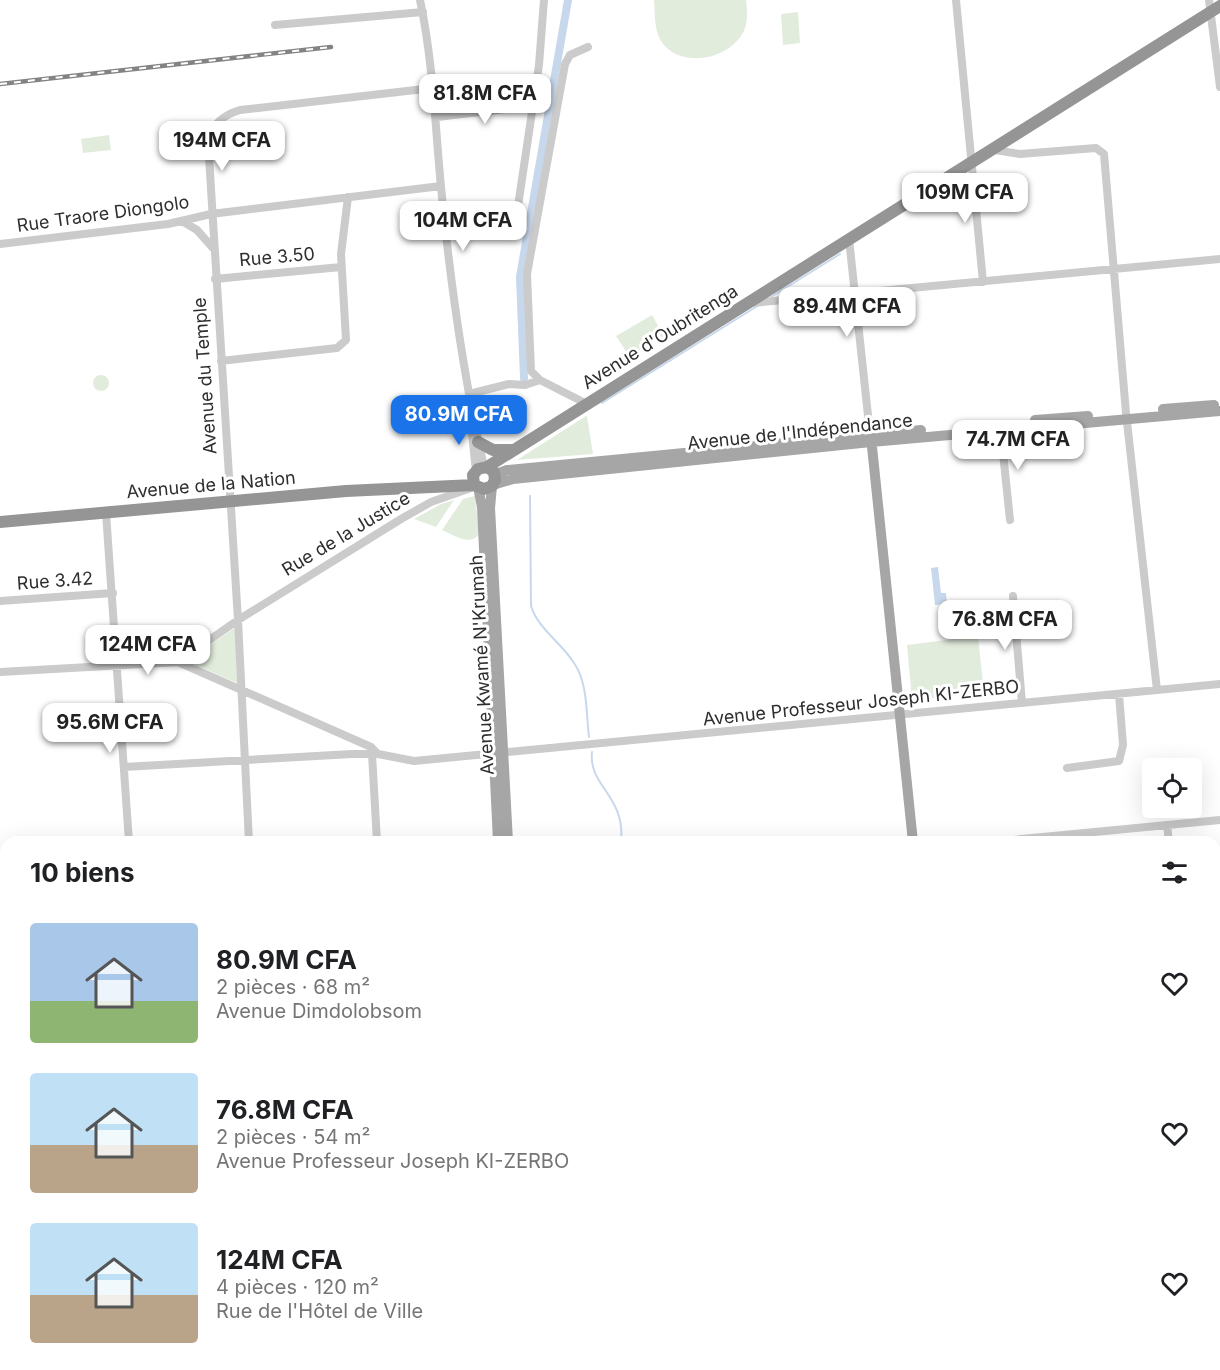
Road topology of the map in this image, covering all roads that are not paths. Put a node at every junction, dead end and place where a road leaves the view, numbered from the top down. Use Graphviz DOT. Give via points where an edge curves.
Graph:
graph roads {
  1 [pos="420,0"];
  2 [pos="544,0"];
  3 [pos="956,0"];
  4 [pos="1213,6"];
  5 [pos="423,12"];
  6 [pos="275,25"];
  7 [pos="588,47"];
  8 [pos="1220,87"];
  9 [pos="433,88"];
  10 [pos="531,106"];
  11 [pos="437,117"];
  12 [pos="995,150"];
  13 [pos="973,164"];
  14 [pos="441,186"];
  15 [pos="348,197"];
  16 [pos="211,214"];
  17 [pos="182,221"];
  18 [pos="446,222"];
  19 [pos="849,239"];
  20 [pos="0,244"];
  21 [pos="214,248"];
  22 [pos="1220,259"];
  23 [pos="341,267"];
  24 [pos="1112,271"];
  25 [pos="215,279"];
  26 [pos="983,282"];
  27 [pos="856,293"];
  28 [pos="748,303"];
  29 [pos="221,361"];
  30 [pos="540,380"];
  31 [pos="468,394"];
  32 [pos="587,404"];
  33 [pos="1220,404"];
  34 [pos="1191,410"];
  35 [pos="1220,411"];
  36 [pos="1126,416"];
  37 [pos="472,419"];
  38 [pos="1000,427"];
  39 [pos="871,438"];
  40 [pos="478,442"];
  41 [pos="517,449"];
  42 [pos="484,478"];
  43 [pos="230,502"];
  44 [pos="106,513"];
  45 [pos="1010,520"];
  46 [pos="0,522"];
  47 [pos="113,593"];
  48 [pos="1013,596"];
  49 [pos="0,601"];
  50 [pos="238,620"];
  51 [pos="178,662"];
  52 [pos="117,666"];
  53 [pos="0,672"];
  54 [pos="1220,684"];
  55 [pos="1157,690"];
  56 [pos="242,692"];
  57 [pos="1119,694"];
  58 [pos="1022,704"];
  59 [pos="900,715"];
  60 [pos="375,754"];
  61 [pos="499,754"];
  62 [pos="244,761"];
  63 [pos="124,767"];
  64 [pos="1067,768"];
  65 [pos="1220,820"];
  66 [pos="1167,825"];
  67 [pos="129,836"];
  68 [pos="249,836"];
  69 [pos="377,836"];
  70 [pos="498,836"];
  71 [pos="507,836"];
  72 [pos="913,836"];
  73 [pos="1053,836"];
  74 [pos="1168,836"];
  1 -- 5 [label="street"];
  2 -- 10 [label="street"];
  3 -- 13 [label="street"];
  4 -- 8 [label="street"];
  4 -- 12 [label="highway, Avenue d'Oubritenga"];
  5 -- 6 [label="street"];
  5 -- 9 [label="street"];
  7 -- 30 [label="street" via="570,55 565,63 527,274 531,371"];
  9 -- 11 [label="street"];
  9 -- 16 [label="street, Avenue du Temple" via="230,113 216,125 208,141"];
  10 -- 11 [label="street"];
  10 -- 18 [label="street" via="519,202 514,211"];
  11 -- 14 [label="street"];
  12 -- 13 [label="highway, Avenue d'Oubritenga"];
  12 -- 24 [label="street" via="1020,154 1096,148 1104,154"];
  13 -- 19 [label="highway, Avenue d'Oubritenga"];
  13 -- 26 [label="street"];
  14 -- 15 [label="street, Rue Traore Diongolo"];
  14 -- 18 [label="street"];
  15 -- 16 [label="street, Rue Traore Diongolo"];
  15 -- 23 [label="street"];
  16 -- 17 [label="street, Rue Traore Diongolo"];
  16 -- 21 [label="street, Avenue du Temple"];
  17 -- 20 [label="street, Rue Traore Diongolo"];
  17 -- 21 [label="street"];
  18 -- 31 [label="street"];
  19 -- 27 [label="street"];
  19 -- 28 [label="highway, Avenue d'Oubritenga"];
  21 -- 25 [label="street, Avenue du Temple"];
  22 -- 24 [label="street"];
  23 -- 25 [label="street, Rue 3.50"];
  23 -- 29 [label="street" via="347,331 342,345"];
  24 -- 26 [label="street"];
  24 -- 36 [label="street"];
  25 -- 29 [label="street, Avenue du Temple"];
  26 -- 27 [label="street"];
  27 -- 28 [label="street"];
  27 -- 39 [label="street"];
  28 -- 32 [label="highway, Avenue d'Oubritenga"];
  29 -- 43 [label="street, Avenue du Temple"];
  30 -- 31 [label="street"];
  30 -- 32 [label="street"];
  31 -- 37 [label="street"];
  32 -- 41 [label="highway, Avenue d'Oubritenga"];
  33 -- 34 [label="main road, Avenue de l'Indépendance"];
  34 -- 35 [label="main road, Avenue de l'Indépendance"];
  34 -- 36 [label="main road, Avenue de l'Indépendance"];
  36 -- 38 [label="main road, Avenue de l'Indépendance"];
  36 -- 55 [label="street"];
  37 -- 40 [label="street"];
  37 -- 42 [label="street"];
  38 -- 39 [label="main road, Avenue de l'Indépendance"];
  38 -- 45 [label="street"];
  39 -- 42 [label="main road, Avenue de l'Indépendance" via="687,456 513,479"];
  39 -- 59 [label="main road"];
  40 -- 41 [label="highway" via="493,450"];
  40 -- 42 [label="street"];
  41 -- 42 [label="highway, Avenue d'Oubritenga"];
  42 -- 43 [label="highway, Avenue de la Nation" via="425,489 346,491"];
  42 -- 50 [label="street, Rue de la Justice" via="431,502"];
  42 -- 61 [label="main road, Avenue Kwamé N'Krumah" via="482,507"];
  43 -- 44 [label="highway, Avenue de la Nation"];
  43 -- 50 [label="street, Avenue du Temple"];
  44 -- 46 [label="highway, Avenue de la Nation"];
  44 -- 47 [label="street"];
  47 -- 49 [label="street, Rue 3.42"];
  47 -- 52 [label="street"];
  48 -- 58 [label="street"];
  50 -- 51 [label="street, Rue de la Justice"];
  50 -- 56 [label="street, Avenue du Temple"];
  51 -- 52 [label="street"];
  51 -- 56 [label="street"];
  52 -- 53 [label="street"];
  52 -- 63 [label="street"];
  54 -- 55 [label="street, Avenue Professeur Joseph KI-ZERBO"];
  55 -- 57 [label="street, Avenue Professeur Joseph KI-ZERBO"];
  56 -- 60 [label="street" via="371,747"];
  56 -- 62 [label="street, Avenue du Temple"];
  57 -- 58 [label="street, Avenue Professeur Joseph KI-ZERBO"];
  57 -- 64 [label="street" via="1123,744 1119,761"];
  58 -- 59 [label="street, Avenue Professeur Joseph KI-ZERBO"];
  59 -- 61 [label="street, Avenue Professeur Joseph KI-ZERBO"];
  59 -- 72 [label="main road"];
  60 -- 61 [label="street, Avenue Professeur Joseph KI-ZERBO" via="414,761"];
  60 -- 62 [label="street"];
  60 -- 69 [label="street"];
  61 -- 70 [label="main road, Avenue Kwamé N'Krumah"];
  61 -- 71 [label="main road, Avenue Kwamé N'Krumah"];
  62 -- 63 [label="street"];
  62 -- 68 [label="street, Avenue du Temple"];
  63 -- 67 [label="street"];
  65 -- 66 [label="street"];
  66 -- 73 [label="street"];
  66 -- 74 [label="street"];
}
